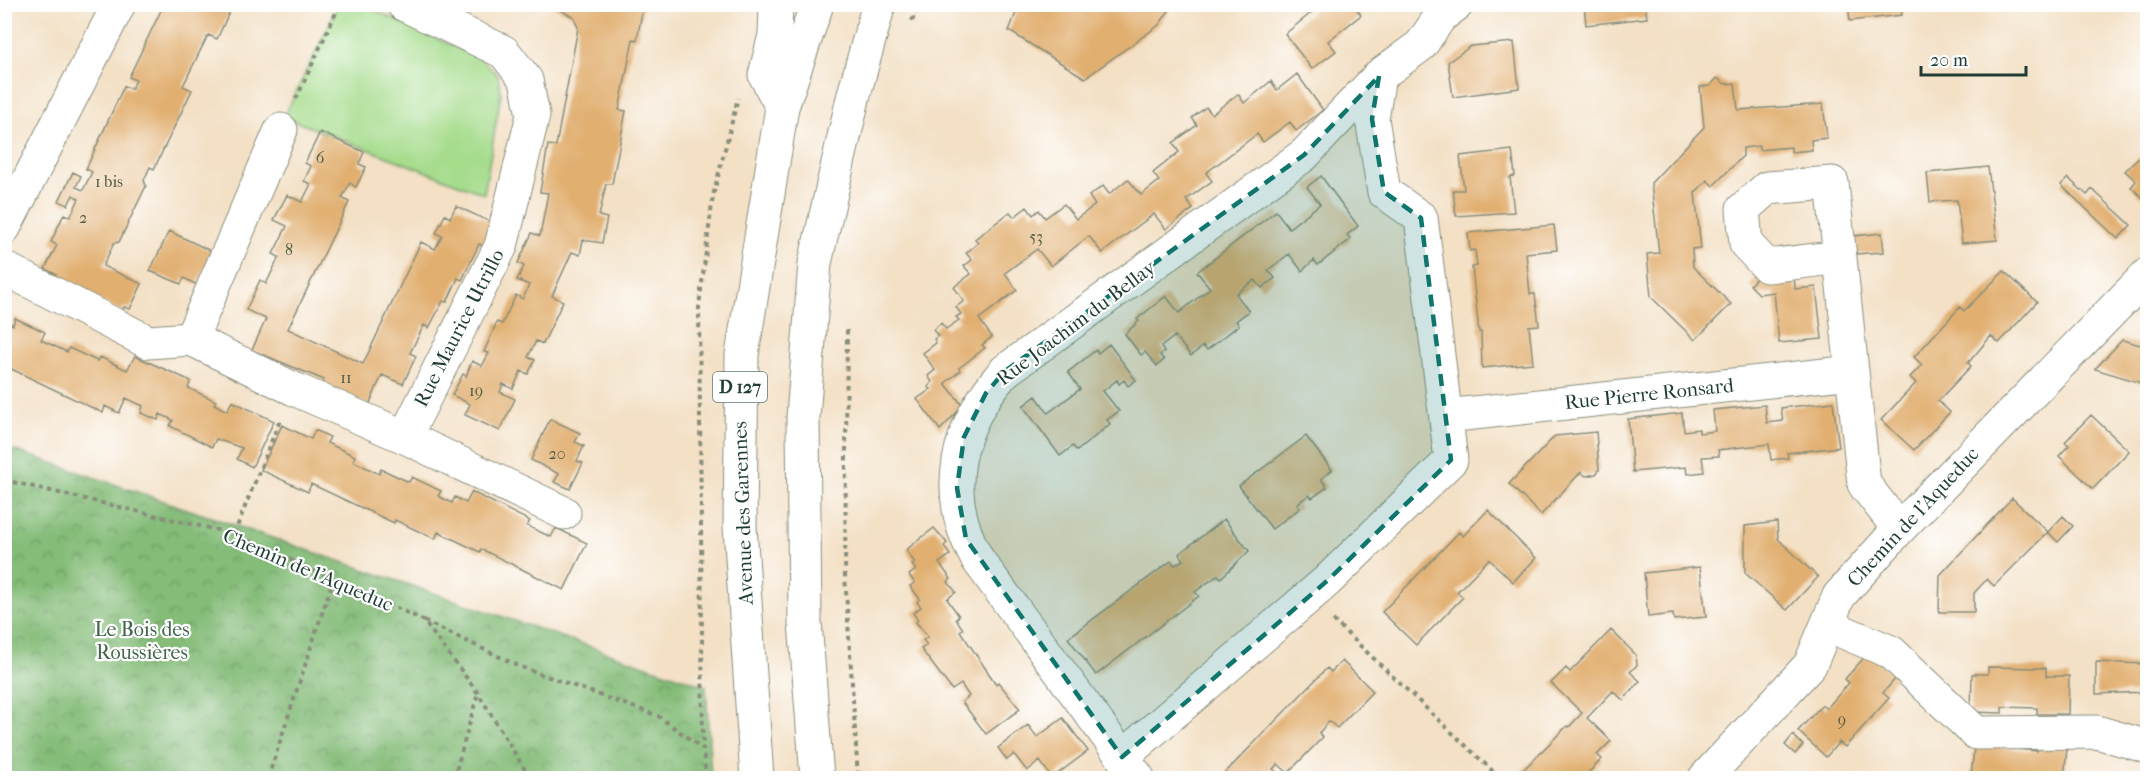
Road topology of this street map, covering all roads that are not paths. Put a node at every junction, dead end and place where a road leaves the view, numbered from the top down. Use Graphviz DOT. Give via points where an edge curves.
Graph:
graph roads {
  1 [pos="119,4"];
  2 [pos="403,4"];
  3 [pos="776,4"];
  4 [pos="817,4"];
  5 [pos="879,4"];
  6 [pos="1457,4"];
  7 [pos="1379,76"];
  8 [pos="782,107"];
  9 [pos="281,130"];
  10 [pos="15,183"];
  11 [pos="4,228"];
  12 [pos="1840,257"];
  13 [pos="4,268"];
  14 [pos="2148,274"];
  15 [pos="191,339"];
  16 [pos="1852,372"];
  17 [pos="1446,416"];
  18 [pos="405,437"];
  19 [pos="564,513"];
  20 [pos="1899,529"];
  21 [pos="1827,625"];
  22 [pos="2148,747"];
  23 [pos="1130,768"];
  24 [pos="757,778"];
  25 [pos="817,778"];
  26 [pos="1705,778"];
  1 -- 10 [label="street"];
  2 -- 18 [label="street, Rue Maurice Utrillo" via="504,52 526,80 533,115 501,246"];
  3 -- 8 [label="street" via="775,35 765,75"];
  4 -- 8 [label="street, Avenue des Garennes / D 127"];
  5 -- 25 [label="street" via="854,94 814,274 803,417 804,622"];
  6 -- 7 [label="street, Rue Joachim du Bellay" via="1440,17 1421,45"];
  7 -- 17 [label="street, Rue Joachim du Bellay" via="1372,119 1384,192 1421,218"];
  7 -- 23 [label="street, Rue Joachim du Bellay" via="1304,154 1005,371 986,393 964,437 957,488 958,514 966,538 978,560"];
  8 -- 24 [label="street, Avenue des Garennes / D 127" via="754,264 741,366 740,527"];
  9 -- 15 [label="street"];
  10 -- 11 [label="street"];
  12 -- 16 [label="street"];
  13 -- 15 [label="street" via="147,342"];
  14 -- 20 [label="street, Chemin de l'Aqueduc"];
  15 -- 18 [label="street"];
  16 -- 17 [label="street, Rue Pierre Ronsard"];
  16 -- 20 [label="street" via="1864,484"];
  17 -- 23 [label="street, Rue Joachim du Bellay" via="1451,460"];
  18 -- 19 [label="street"];
  20 -- 21 [label="street, Chemin de l'Aqueduc" via="1839,596"];
  21 -- 22 [label="street" via="1891,652 1976,733 2097,732"];
  21 -- 26 [label="street, Chemin de l'Aqueduc" via="1810,665"];
}
